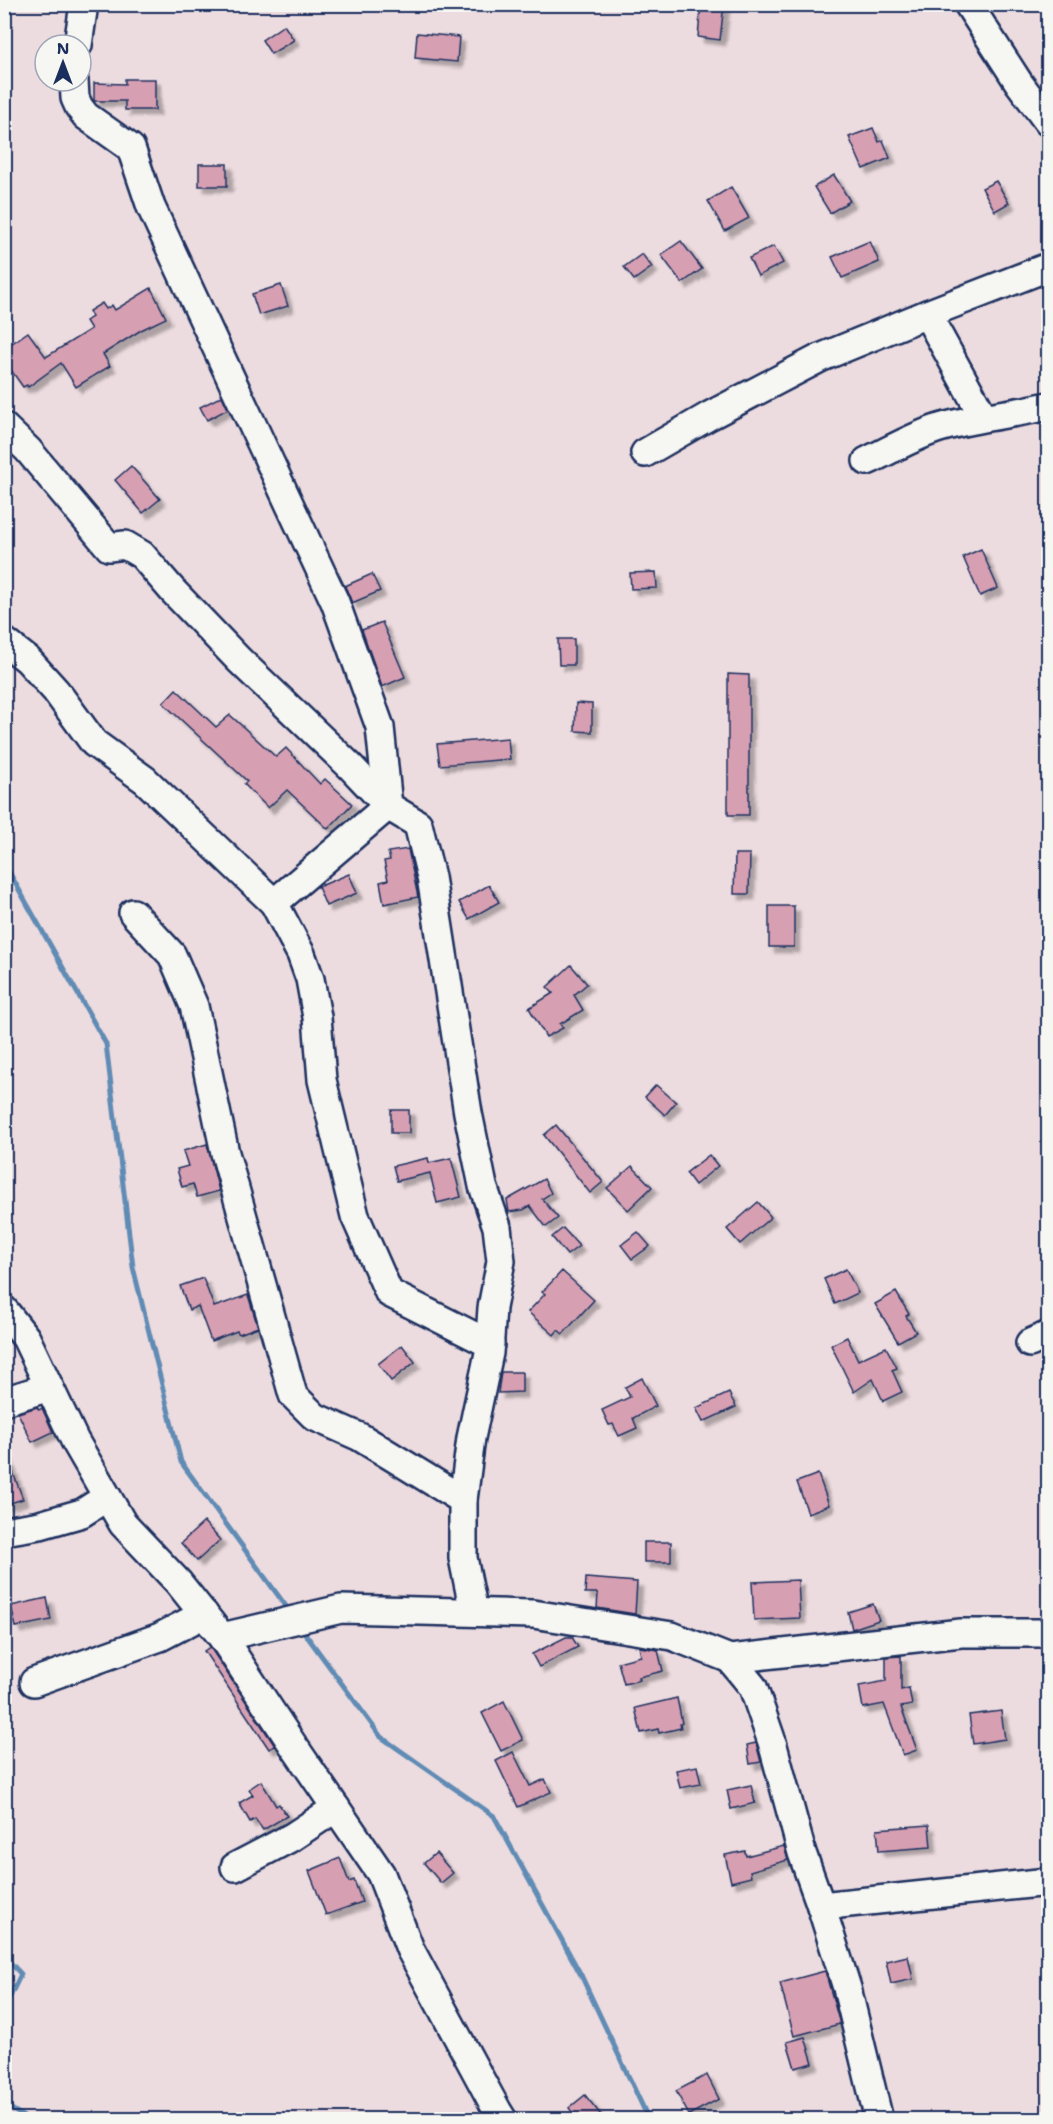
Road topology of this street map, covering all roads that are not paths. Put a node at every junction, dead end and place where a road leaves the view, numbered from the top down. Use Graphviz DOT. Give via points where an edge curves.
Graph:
graph roads {
  1 [pos="84,4"];
  2 [pos="968,4"];
  3 [pos="80,33"];
  4 [pos="75,93"];
  5 [pos="1048,122"];
  6 [pos="1048,267"];
  7 [pos="927,314"];
  8 [pos="1048,406"];
  9 [pos="983,416"];
  10 [pos="4,427"];
  11 [pos="645,453"];
  12 [pos="867,461"];
  13 [pos="4,641"];
  14 [pos="388,806"];
  15 [pos="274,903"];
  16 [pos="133,913"];
  17 [pos="4,1310"];
  18 [pos="489,1344"];
  19 [pos="49,1387"];
  20 [pos="4,1401"];
  21 [pos="107,1497"];
  22 [pos="464,1500"];
  23 [pos="4,1532"];
  24 [pos="474,1612"];
  25 [pos="204,1614"];
  26 [pos="1048,1633"];
  27 [pos="222,1637"];
  28 [pos="730,1659"];
  29 [pos="34,1682"];
  30 [pos="336,1808"];
  31 [pos="235,1867"];
  32 [pos="1048,1882"];
  33 [pos="821,1906"];
  34 [pos="503,2120"];
  35 [pos="879,2120"];
  1 -- 3 [label="street"];
  2 -- 5 [label="street"];
  4 -- 14 [label="street" via="86,116 131,148 151,207 335,602 380,727"];
  6 -- 7 [label="street"];
  7 -- 9 [label="street"];
  7 -- 11 [label="street" via="820,358"];
  8 -- 9 [label="street"];
  9 -- 12 [label="street" via="940,427"];
  10 -- 14 [label="street" via="109,547 125,545 142,555 239,660"];
  13 -- 15 [label="street" via="56,690 94,743 145,780"];
  14 -- 15 [label="street"];
  14 -- 18 [label="street" via="418,824 431,877 468,1113 483,1186 497,1227 501,1261"];
  15 -- 18 [label="street" via="310,979 322,1080 355,1215 389,1293"];
  16 -- 22 [label="street" via="172,956 194,1006 225,1153 294,1395 315,1417 360,1437"];
  17 -- 19 [label="street" via="26,1338"];
  18 -- 22 [label="street"];
  19 -- 20 [label="street"];
  19 -- 21 [label="street"];
  21 -- 23 [label="street" via="81,1513"];
  21 -- 25 [label="street" via="123,1524"];
  22 -- 24 [label="street" via="463,1558"];
  24 -- 27 [label="street" via="341,1610"];
  24 -- 28 [label="street" via="533,1614 672,1636"];
  25 -- 27 [label="street"];
  25 -- 29 [label="street" via="160,1637"];
  26 -- 28 [label="street" via="961,1633"];
  27 -- 30 [label="street"];
  28 -- 33 [label="street" via="753,1687 801,1853"];
  30 -- 31 [label="street"];
  30 -- 34 [label="street" via="381,1874 410,1949"];
  32 -- 33 [label="street"];
  33 -- 35 [label="street" via="847,1988"];
}
